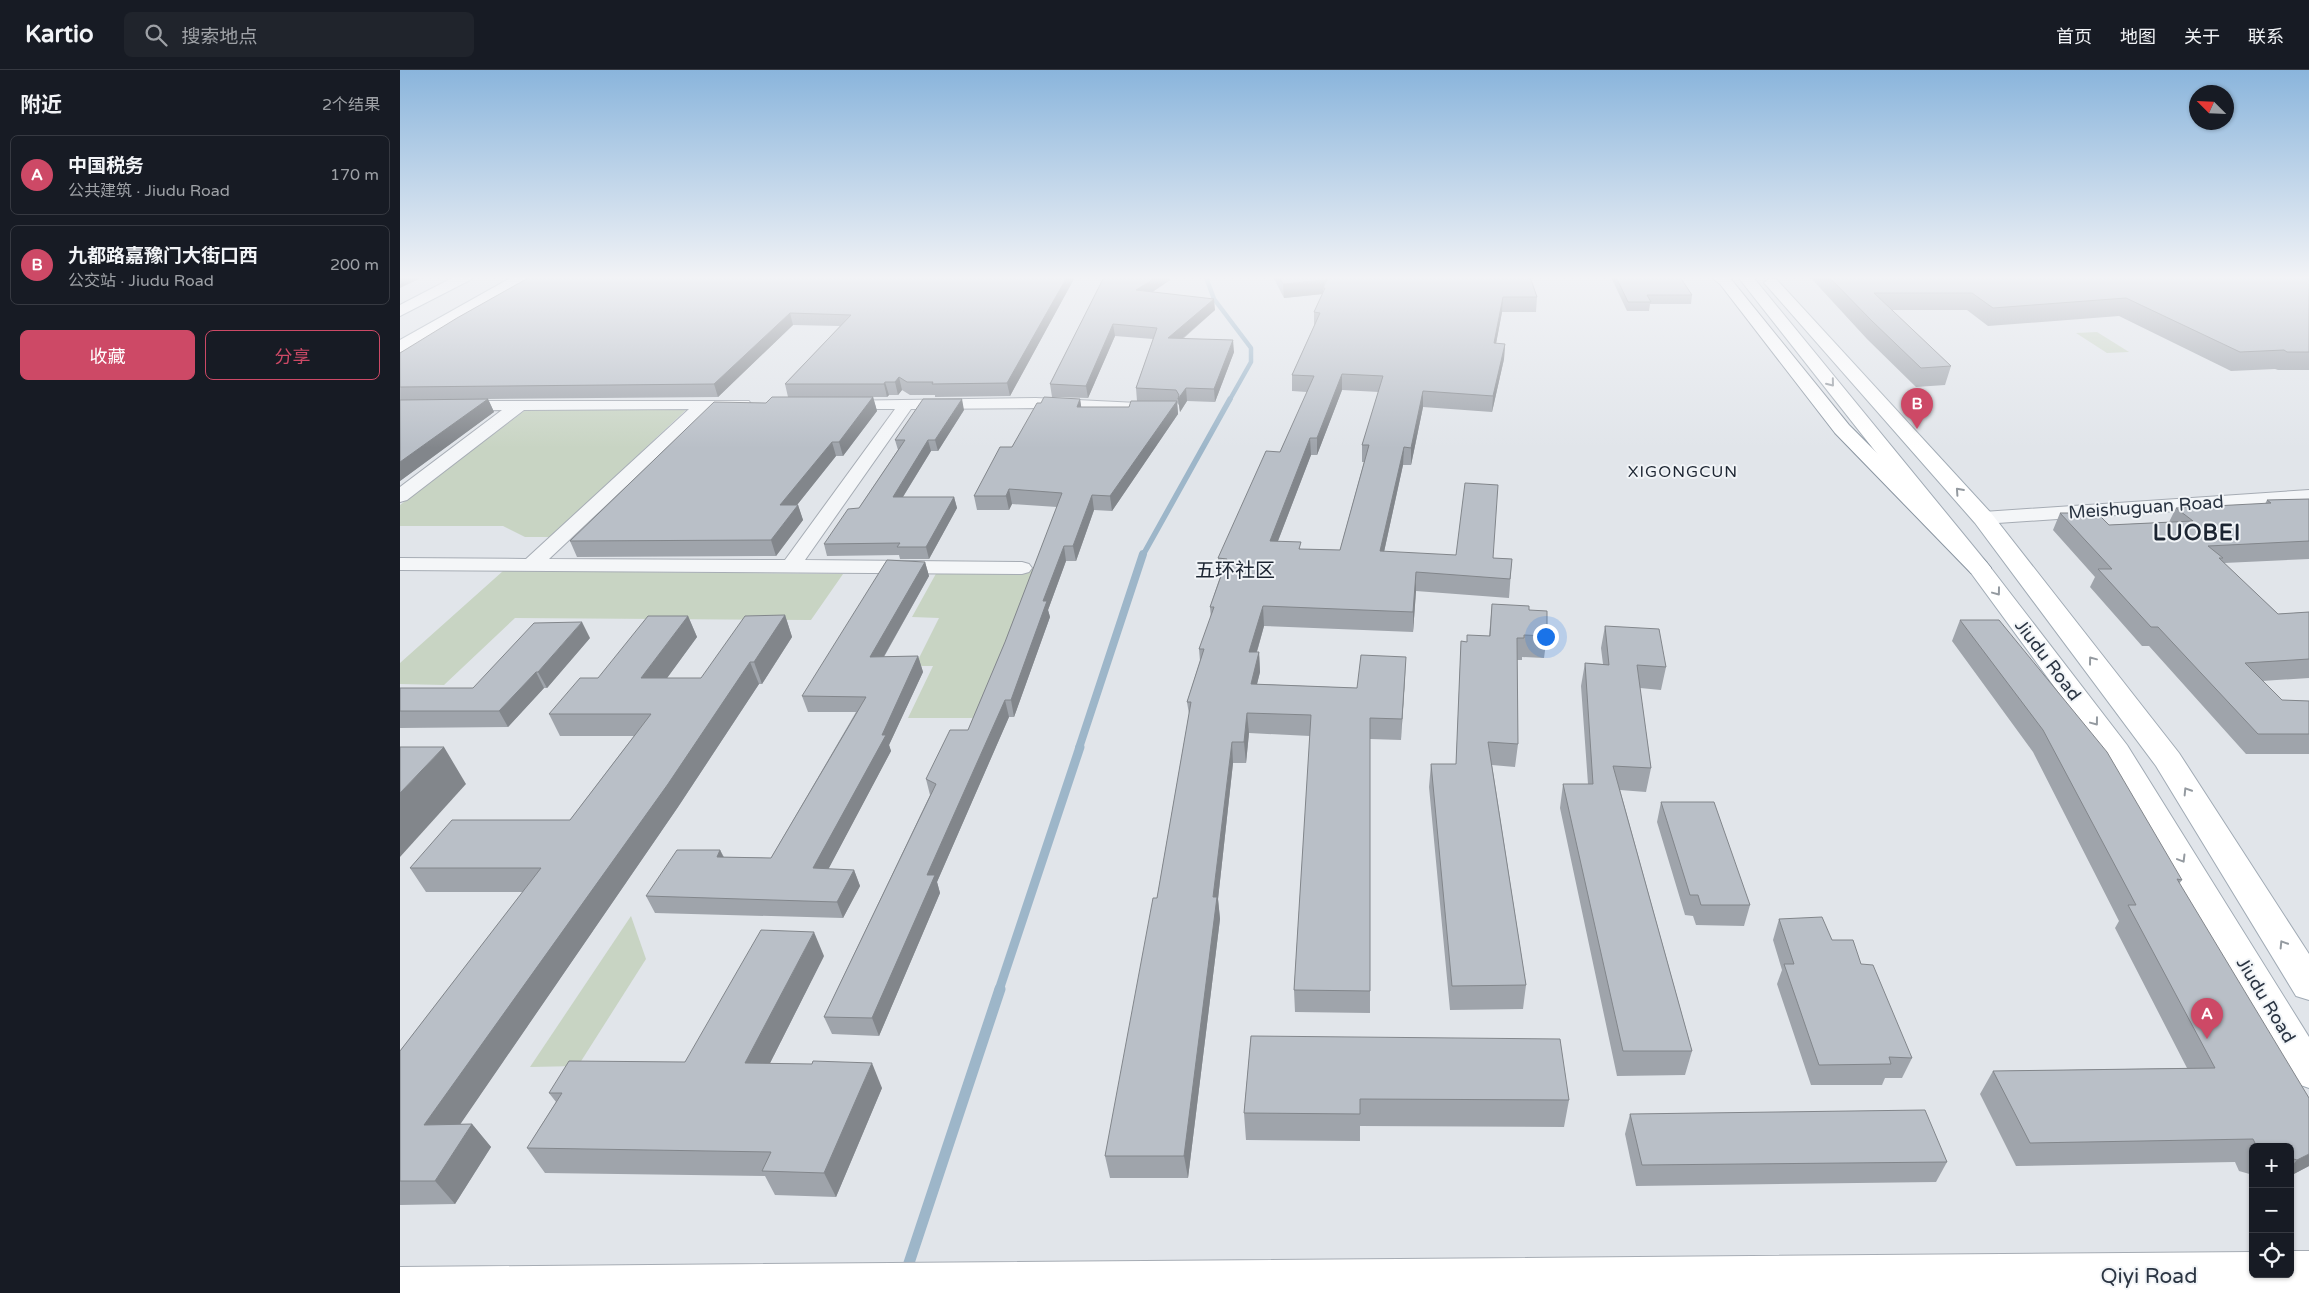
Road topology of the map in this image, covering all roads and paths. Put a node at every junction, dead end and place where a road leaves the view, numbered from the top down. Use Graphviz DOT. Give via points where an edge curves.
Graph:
graph roads {
  1 [pos="423,334"];
  2 [pos="1767,334"];
  3 [pos="1792,334"];
  4 [pos="1818,334"];
  5 [pos="400,347"];
  6 [pos="907,403"];
  7 [pos="704,404"];
  8 [pos="756,404"];
  9 [pos="823,404"];
  10 [pos="520,405"];
  11 [pos="400,406"];
  12 [pos="1171,409"];
  13 [pos="400,496"];
  14 [pos="2309,496"];
  15 [pos="1983,518"];
  16 [pos="400,564"];
  17 [pos="532,564"];
  18 [pos="791,566"];
  19 [pos="1022,568"];
  20 [pos="1979,568"];
  21 [pos="2309,985"];
  22 [pos="2309,1071"];
  23 [pos="2309,1274"];
  24 [pos="400,1290"];
  1 -- 5 [label="main road"];
  2 -- 20 [label="main road" via="1842,429"];
  3 -- 20 [label="main road, Jiudu Road, one-way"];
  15 -- 4 [label="main road, Jiudu Road, one-way"];
  6 -- 9 [label="street"];
  6 -- 12 [label="street" via="1036,403"];
  6 -- 18 [label="street"];
  7 -- 8 [label="street"];
  7 -- 10 [label="street"];
  7 -- 17 [label="street"];
  10 -- 11 [label="street"];
  10 -- 13 [label="street"];
  14 -- 15 [label="street, Meishuguan Road"];
  21 -- 15 [label="main road, Jiudu Road, one-way" via="2168,760"];
  16 -- 17 [label="street"];
  17 -- 18 [label="street"];
  18 -- 19 [label="street"];
  20 -- 22 [label="main road, Jiudu Road, one-way" via="2117,752"];
  23 -- 24 [label="main road, Qiyi Road"];
}
